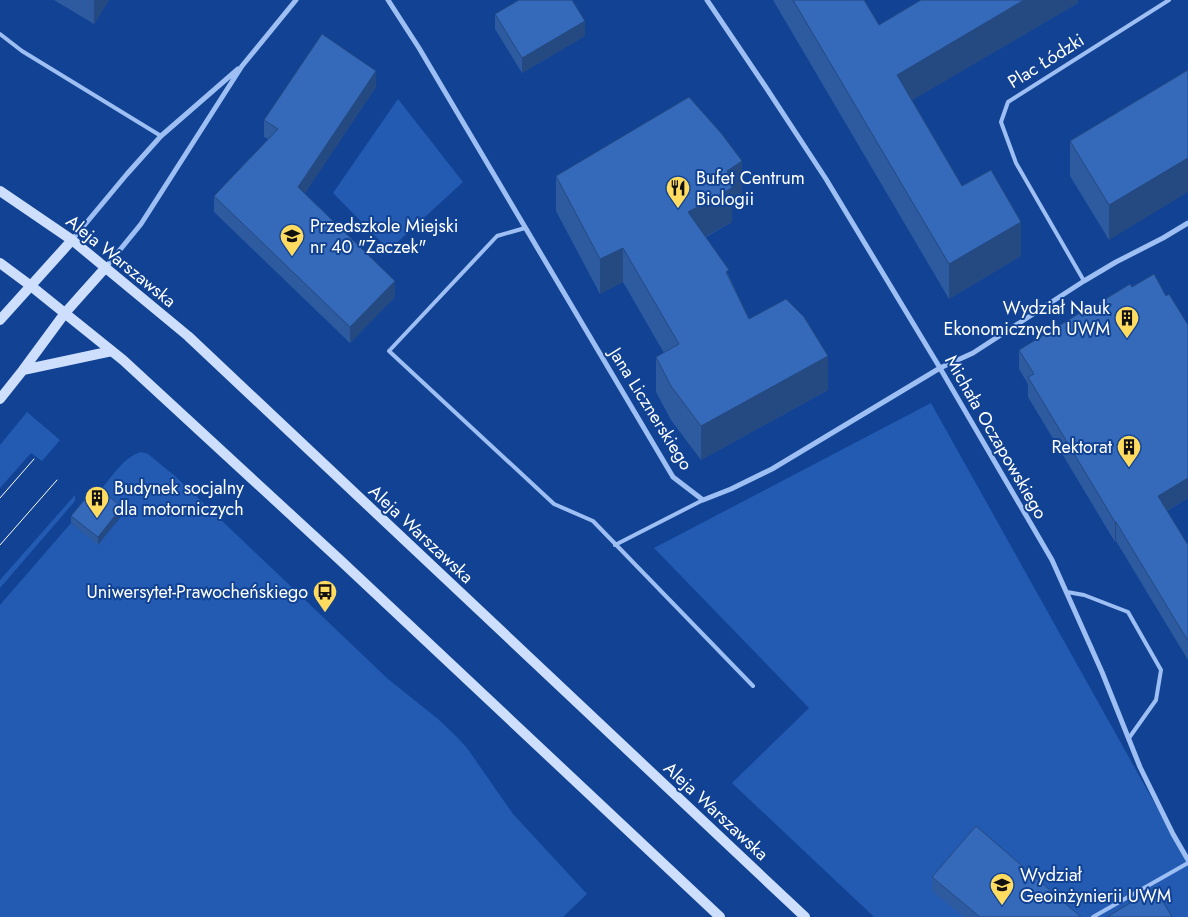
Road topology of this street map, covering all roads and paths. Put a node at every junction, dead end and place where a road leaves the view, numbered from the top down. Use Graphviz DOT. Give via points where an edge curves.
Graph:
graph roads {
  1 [pos="296,0"];
  2 [pos="388,0"];
  3 [pos="707,0"];
  4 [pos="1169,0"];
  5 [pos="0,34"];
  6 [pos="242,66"];
  7 [pos="161,136"];
  8 [pos="0,192"];
  9 [pos="1188,223"];
  10 [pos="526,228"];
  11 [pos="72,240"];
  12 [pos="0,264"];
  13 [pos="106,267"];
  14 [pos="1084,281"];
  15 [pos="31,286"];
  16 [pos="66,313"];
  17 [pos="0,320"];
  18 [pos="112,351"];
  19 [pos="940,368"];
  20 [pos="23,370"];
  21 [pos="0,399"];
  22 [pos="702,500"];
  23 [pos="616,545"];
  24 [pos="1067,592"];
  25 [pos="753,686"];
  26 [pos="1129,738"];
  27 [pos="1188,861"];
  28 [pos="720,917"];
  29 [pos="805,917"];
  30 [pos="1093,917"];
  1 -- 6 [label="street"];
  2 -- 10 [label="street, Jana Licznerskiego"];
  3 -- 19 [label="street, Michała Oczapowskiego" via="826,179"];
  4 -- 14 [label="lane, Plac Łódzki" via="1008,102 1001,122 1016,163"];
  5 -- 7 [label="lane" via="22,51"];
  6 -- 7 [label="street"];
  6 -- 13 [label="street" via="141,224"];
  7 -- 11 [label="street"];
  8 -- 11 [label="main road, Aleja Warszawska"];
  9 -- 14 [label="street"];
  10 -- 22 [label="street, Jana Licznerskiego" via="673,477"];
  10 -- 23 [label="lane" via="497,236 389,351 554,504 593,521"];
  11 -- 13 [label="main road, Aleja Warszawska"];
  11 -- 15 [label="main road"];
  12 -- 15 [label="main road"];
  13 -- 16 [label="main road"];
  13 -- 29 [label="main road, Aleja Warszawska" via="188,336"];
  14 -- 19 [label="street" via="973,353"];
  15 -- 16 [label="main road"];
  15 -- 17 [label="main road"];
  16 -- 18 [label="main road"];
  16 -- 20 [label="main road"];
  18 -- 20 [label="main road"];
  18 -- 28 [label="main road"];
  19 -- 22 [label="street" via="772,469"];
  19 -- 24 [label="street, Michała Oczapowskiego" via="1052,560"];
  20 -- 21 [label="main road"];
  22 -- 23 [label="lane"];
  23 -- 25 [label="lane"];
  24 -- 26 [label="street, Michała Oczapowskiego"];
  24 -- 26 [label="lane" via="1128,612 1161,670 1156,700"];
  26 -- 27 [label="street, Michała Oczapowskiego" via="1140,767"];
  27 -- 30 [label="lane"];
}
